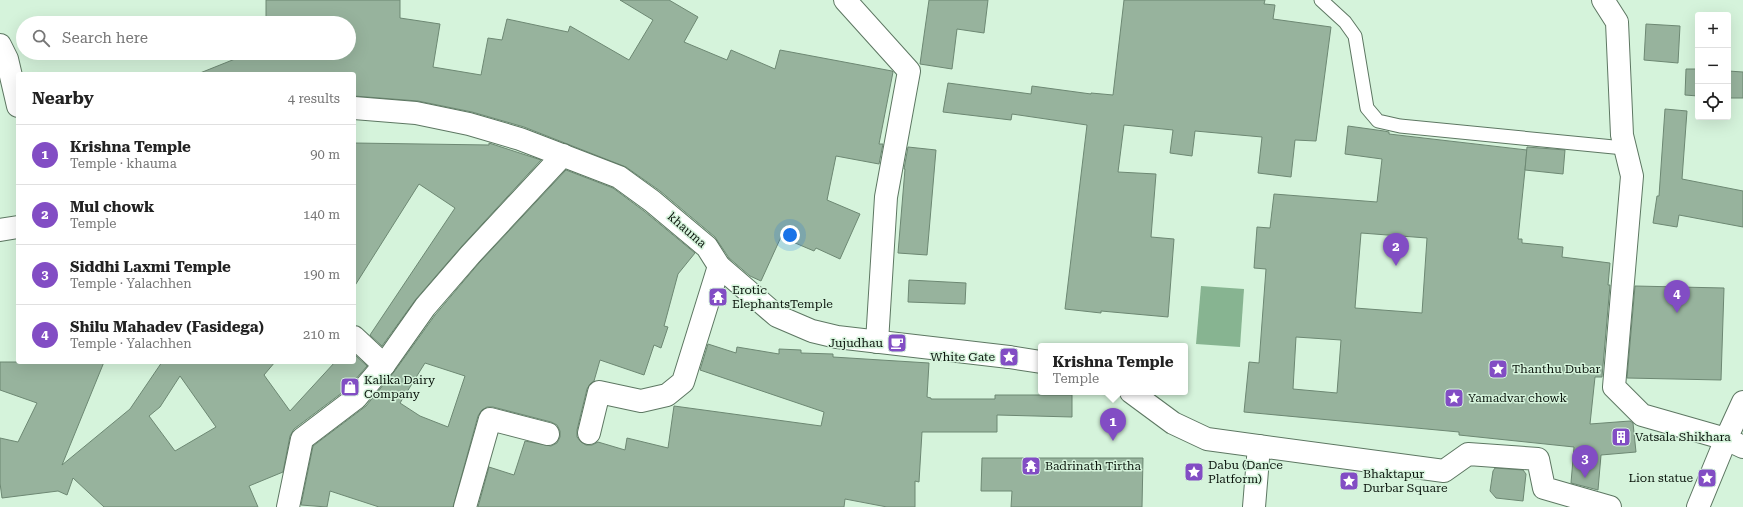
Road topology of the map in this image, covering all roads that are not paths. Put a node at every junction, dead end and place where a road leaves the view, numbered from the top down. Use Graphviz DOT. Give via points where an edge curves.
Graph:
graph roads {
  1 [pos="845,0"];
  2 [pos="1321,0"];
  3 [pos="1603,0"];
  4 [pos="0,45"];
  5 [pos="16,97"];
  6 [pos="356,108"];
  7 [pos="1624,148"];
  8 [pos="563,155"];
  9 [pos="16,227"];
  10 [pos="0,230"];
  11 [pos="719,266"];
  12 [pos="356,339"];
  13 [pos="877,342"];
  14 [pos="1038,362"];
  15 [pos="384,365"];
  16 [pos="1135,395"];
  17 [pos="1743,402"];
  18 [pos="588,433"];
  19 [pos="548,434"];
  20 [pos="1735,443"];
  21 [pos="1259,446"];
  22 [pos="288,507"];
  23 [pos="465,507"];
  24 [pos="1254,507"];
  25 [pos="1610,507"];
  26 [pos="1698,507"];
  1 -- 13 [label="street" via="909,71 886,197"];
  2 -- 7 [label="lane" via="1345,22 1355,36 1367,108 1378,121 1400,126"];
  3 -- 7 [label="street" via="1617,22"];
  4 -- 5 [label="street" via="7,59"];
  6 -- 8 [label="street, khauma" via="416,113 469,124"];
  7 -- 20 [label="street" via="1632,176 1614,387 1642,415"];
  8 -- 11 [label="street, khauma" via="618,177 630,185 707,246"];
  8 -- 15 [label="street" via="435,295"];
  9 -- 10 [label="street"];
  11 -- 13 [label="street, khauma" via="777,316 812,331"];
  11 -- 18 [label="street" via="683,382 667,395 641,401 599,392"];
  12 -- 15 [label="street"];
  13 -- 14 [label="street, khauma"];
  15 -- 22 [label="street" via="356,398 302,439"];
  16 -- 21 [label="street" via="1173,423 1207,439"];
  17 -- 20 [label="street"];
  19 -- 23 [label="street" via="490,419"];
  20 -- 26 [label="street"];
  21 -- 24 [label="street"];
  21 -- 25 [label="street" via="1444,471 1468,454 1538,459 1544,488"];
}
